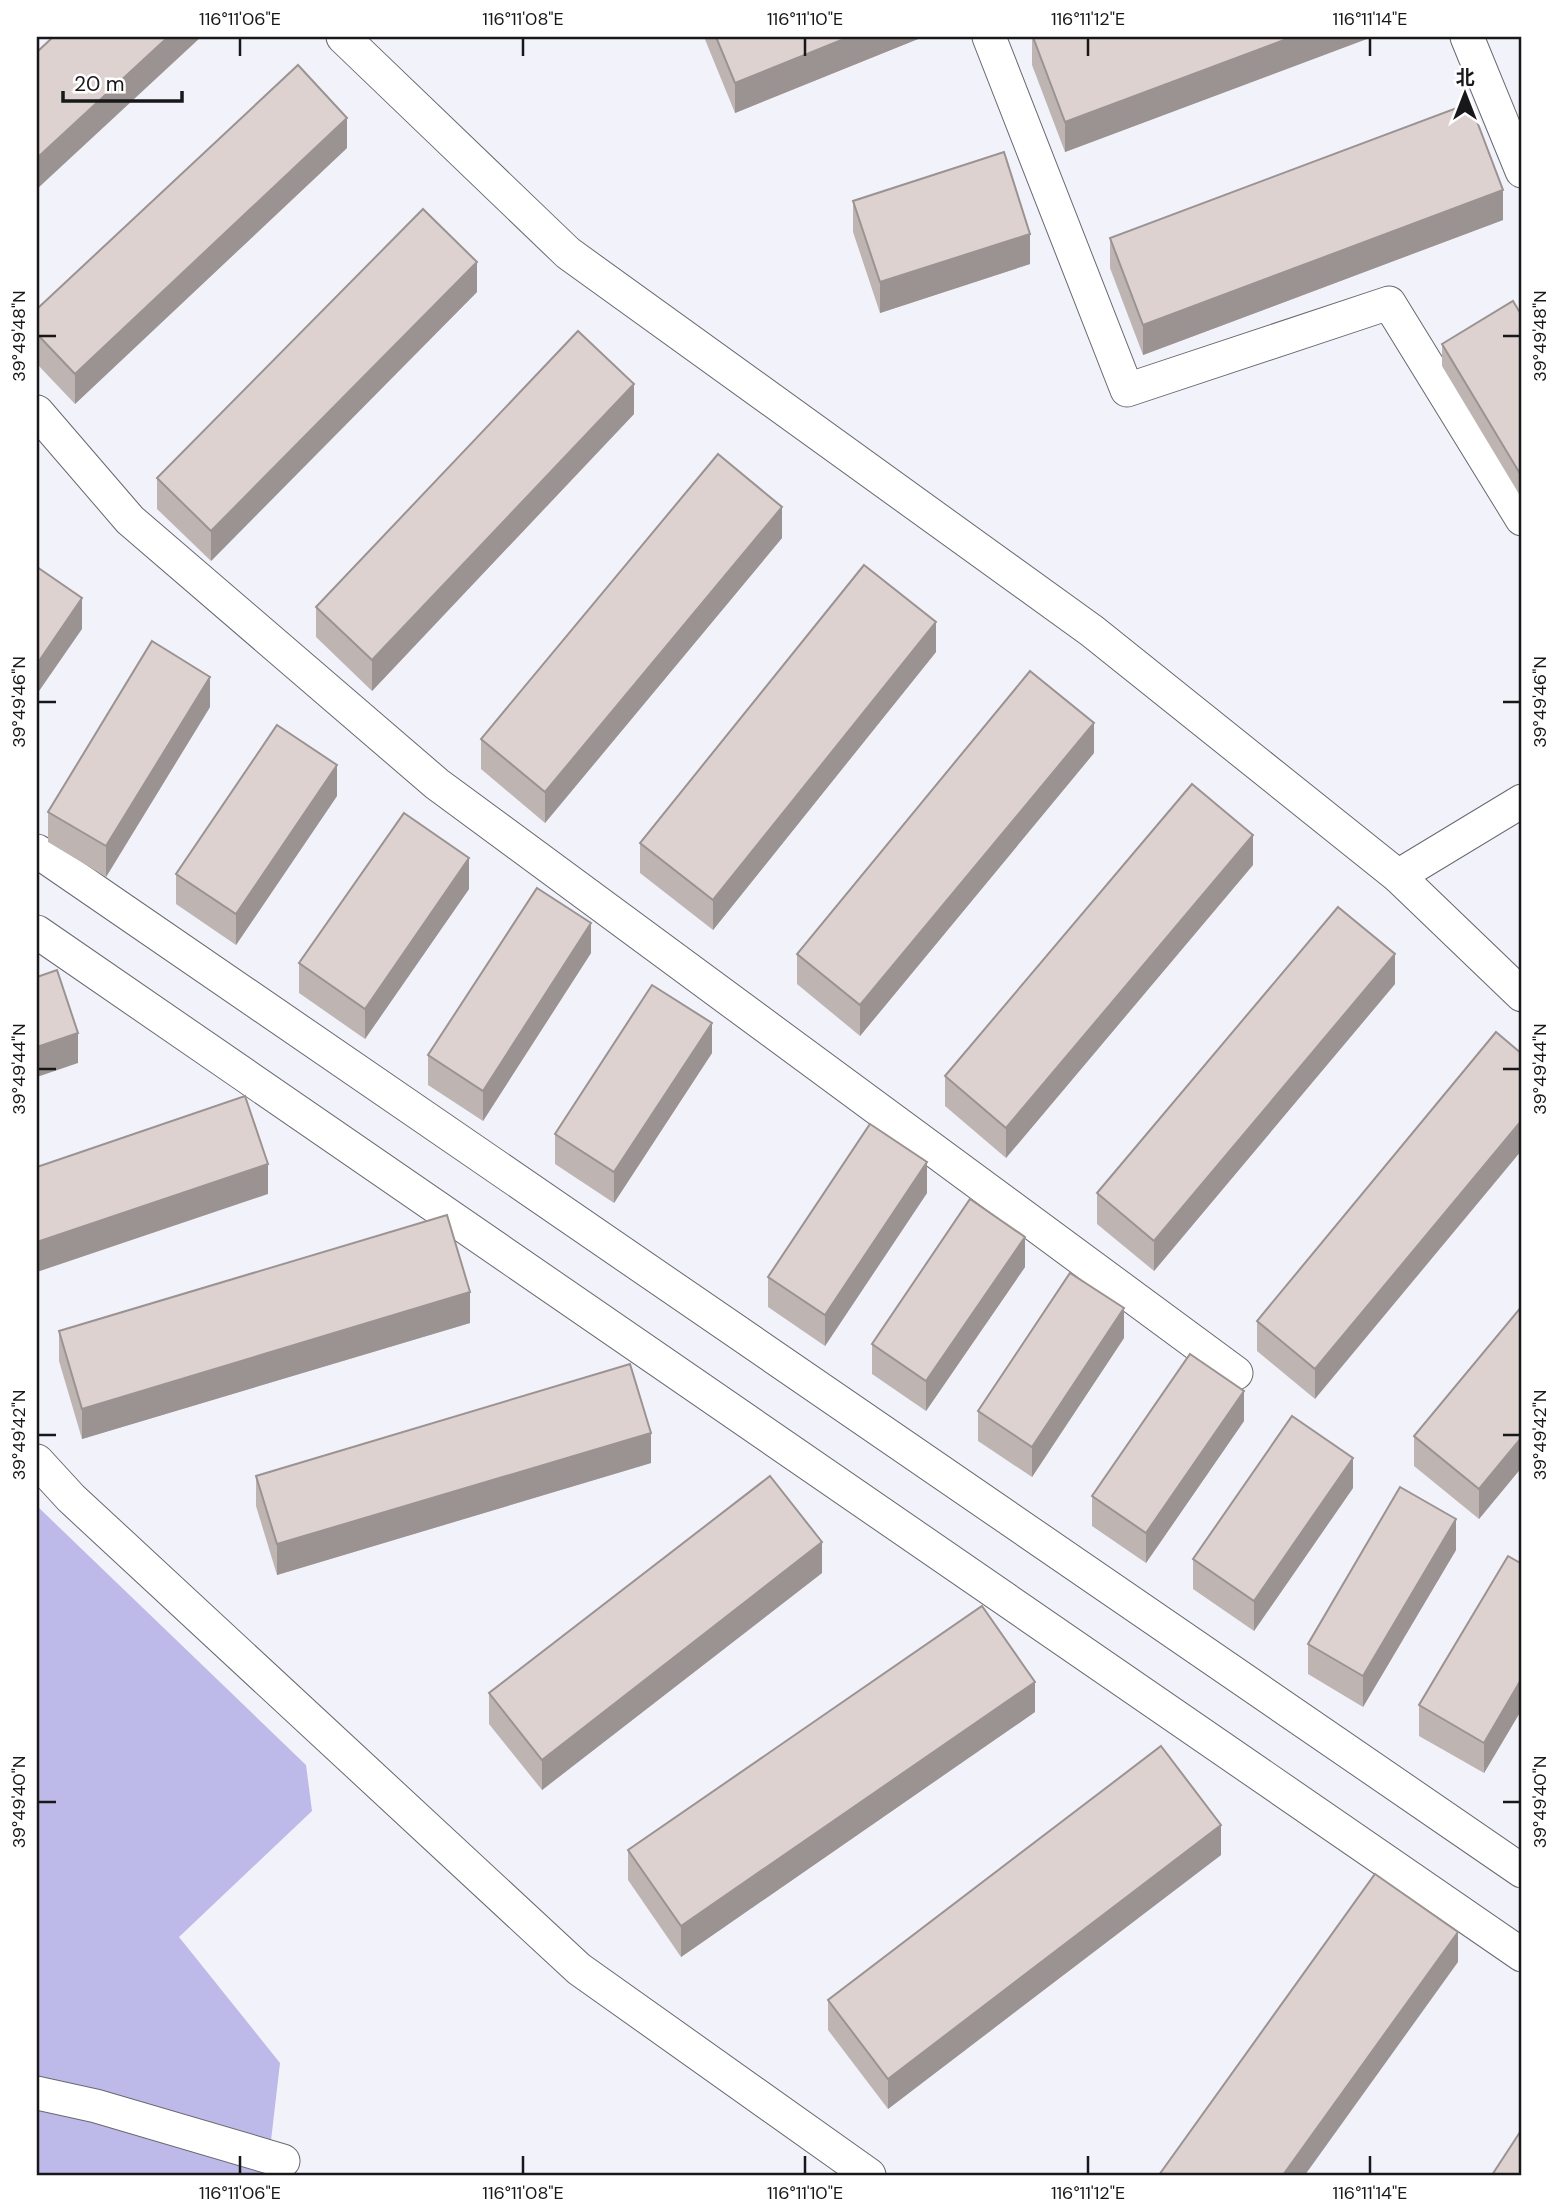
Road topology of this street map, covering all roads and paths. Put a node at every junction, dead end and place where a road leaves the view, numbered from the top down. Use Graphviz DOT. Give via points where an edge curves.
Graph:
graph roads {
  1 [pos="343,37"];
  2 [pos="989,37"];
  3 [pos="1467,37"];
  4 [pos="1522,171"];
  5 [pos="37,412"];
  6 [pos="1522,519"];
  7 [pos="1522,802"];
  8 [pos="37,851"];
  9 [pos="1398,876"];
  10 [pos="37,932"];
  11 [pos="1522,995"];
  12 [pos="1237,1373"];
  13 [pos="37,1461"];
  14 [pos="1522,1871"];
  15 [pos="1522,1955"];
  16 [pos="37,2093"];
  17 [pos="283,2161"];
  18 [pos="869,2175"];
  1 -- 9 [label="street" via="568,253 1092,631"];
  2 -- 6 [label="street" via="1127,390 1389,303"];
  3 -- 4 [label="street"];
  5 -- 12 [label="street" via="130,520 437,784"];
  7 -- 9 [label="street"];
  8 -- 14 [label="street"];
  9 -- 11 [label="street"];
  10 -- 15 [label="street"];
  13 -- 18 [label="street" via="71,1498 579,1969"];
  16 -- 17 [label="street"];
}
